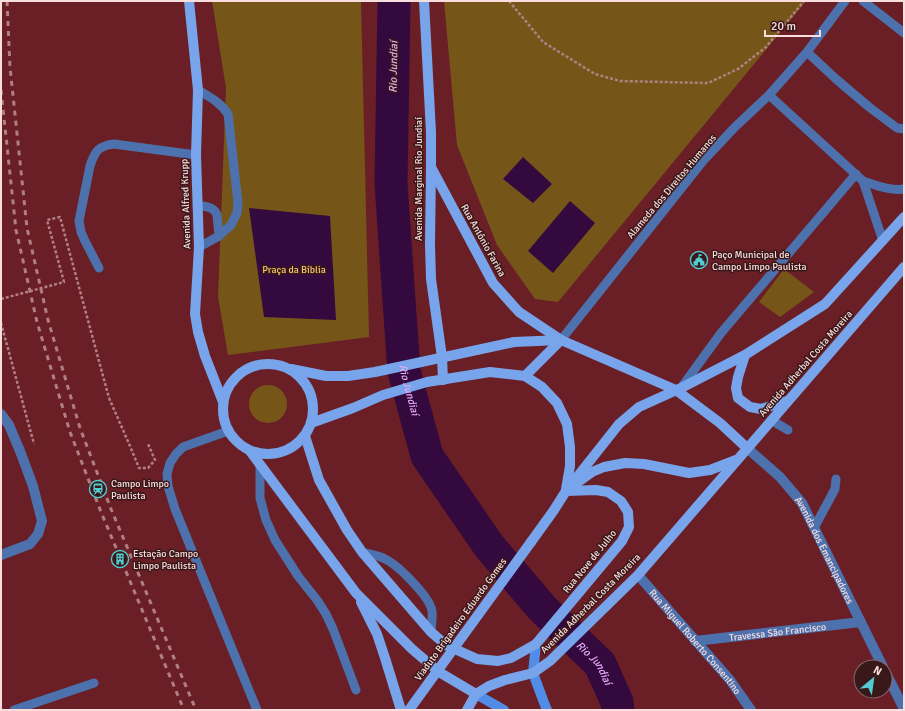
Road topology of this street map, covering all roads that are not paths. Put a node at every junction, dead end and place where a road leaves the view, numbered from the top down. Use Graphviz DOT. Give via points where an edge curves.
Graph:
graph roads {
  1 [pos="189,1"];
  2 [pos="424,1"];
  3 [pos="845,1"];
  4 [pos="863,1"];
  5 [pos="904,33"];
  6 [pos="807,52"];
  7 [pos="198,90"];
  8 [pos="769,95"];
  9 [pos="904,130"];
  10 [pos="196,155"];
  11 [pos="432,167"];
  12 [pos="856,174"];
  13 [pos="863,181"];
  14 [pos="904,189"];
  15 [pos="198,205"];
  16 [pos="904,217"];
  17 [pos="219,236"];
  18 [pos="883,241"];
  19 [pos="199,247"];
  20 [pos="904,267"];
  21 [pos="99,268"];
  22 [pos="560,340"];
  23 [pos="745,355"];
  24 [pos="439,358"];
  25 [pos="286,368"];
  26 [pos="525,376"];
  27 [pos="443,380"];
  28 [pos="678,389"];
  29 [pos="788,401"];
  30 [pos="223,402"];
  31 [pos="1,414"];
  32 [pos="771,420"];
  33 [pos="311,423"];
  34 [pos="788,430"];
  35 [pos="228,431"];
  36 [pos="304,436"];
  37 [pos="747,448"];
  38 [pos="250,451"];
  39 [pos="737,460"];
  40 [pos="260,465"];
  41 [pos="836,480"];
  42 [pos="566,491"];
  43 [pos="814,528"];
  44 [pos="362,552"];
  45 [pos="1,555"];
  46 [pos="638,575"];
  47 [pos="356,593"];
  48 [pos="861,622"];
  49 [pos="431,632"];
  50 [pos="695,641"];
  51 [pos="538,642"];
  52 [pos="879,659"];
  53 [pos="533,672"];
  54 [pos="94,683"];
  55 [pos="893,687"];
  56 [pos="356,690"];
  57 [pos="476,694"];
  58 [pos="904,709"];
  59 [pos="14,710"];
  60 [pos="257,710"];
  61 [pos="401,710"];
  62 [pos="409,710"];
  63 [pos="467,710"];
  64 [pos="504,710"];
  65 [pos="547,710"];
  66 [pos="751,710"];
  1 -- 7 [label="main road, Avenida Alfred Krupp"];
  2 -- 11 [label="main road, Avenida Marginal Rio Jundiaí"];
  3 -- 6 [label="lane, Alameda dos Direitos Humanos"];
  4 -- 5 [label="lane"];
  6 -- 8 [label="lane, Alameda dos Direitos Humanos"];
  6 -- 9 [label="lane" via="869,107 896,128"];
  7 -- 10 [label="main road, Avenida Alfred Krupp"];
  7 -- 17 [label="lane" via="218,102 228,114 238,203 237,213 231,225"];
  8 -- 12 [label="lane"];
  8 -- 22 [label="lane, Alameda dos Direitos Humanos" via="703,161"];
  10 -- 15 [label="main road, Avenida Alfred Krupp"];
  10 -- 21 [label="lane" via="114,144 105,145 97,150 90,166 79,221 81,232"];
  11 -- 22 [label="main road, Rua Antônio Farina" via="493,283 519,312"];
  11 -- 24 [label="main road, Avenida Marginal Rio Jundiaí" via="431,280"];
  12 -- 13 [label="lane"];
  12 -- 28 [label="lane" via="721,333"];
  13 -- 14 [label="lane" via="880,187"];
  13 -- 18 [label="lane"];
  15 -- 17 [label="lane" via="210,207 216,212"];
  15 -- 19 [label="main road, Avenida Alfred Krupp"];
  16 -- 18 [label="main road"];
  17 -- 19 [label="lane"];
  18 -- 23 [label="main road" via="825,304"];
  19 -- 30 [label="main road, Avenida Alfred Krupp" via="195,314 205,356"];
  20 -- 29 [label="main road, Avenida Adherbal Costa Moreira"];
  22 -- 24 [label="main road" via="514,342"];
  22 -- 26 [label="main road"];
  22 -- 28 [label="main road, Rua Antônio Farina"];
  23 -- 28 [label="main road"];
  23 -- 29 [label="main road" via="736,388 738,398 750,407 761,408"];
  24 -- 25 [label="main road" via="348,376 326,376"];
  24 -- 27 [label="main road, Avenida Marginal Rio Jundiaí"];
  25 -- 30 [label="main road" via="273,364 259,364 246,369 227,389"];
  25 -- 33 [label="main road" via="306,384 312,396"];
  26 -- 27 [label="main road" via="490,372"];
  26 -- 42 [label="main road" via="542,386 557,403 567,424 570,466"];
  27 -- 33 [label="main road" via="383,395"];
  28 -- 37 [label="main road, Rua Antônio Farina" via="720,422"];
  28 -- 42 [label="main road" via="639,407 619,424"];
  29 -- 32 [label="main road, Avenida Adherbal Costa Moreira"];
  30 -- 35 [label="main road" via="223,417"];
  31 -- 45 [label="street" via="10,425 20,450 42,520 38,534 30,544"];
  32 -- 34 [label="lane"];
  32 -- 37 [label="main road, Avenida Adherbal Costa Moreira"];
  33 -- 36 [label="main road"];
  35 -- 38 [label="main road" via="237,443"];
  35 -- 60 [label="lane" via="183,448 176,454 167,474 168,486"];
  36 -- 38 [label="main road" via="294,446 280,453"];
  36 -- 44 [label="main road" via="319,480"];
  37 -- 39 [label="main road, Avenida Adherbal Costa Moreira"];
  37 -- 43 [label="street, Avenida dos Emancipadores" via="780,477 802,502"];
  38 -- 40 [label="main road"];
  39 -- 42 [label="main road" via="710,470 690,473 625,463 592,472"];
  39 -- 46 [label="main road, Avenida Adherbal Costa Moreira"];
  40 -- 47 [label="main road"];
  40 -- 56 [label="lane" via="260,498 266,520 275,540 326,614"];
  41 -- 43 [label="lane" via="835,489"];
  42 -- 51 [label="main road, Rua Nove de Julho" via="608,492 621,500 628,512 629,527 622,541"];
  42 -- 62 [label="main road, Viaduto Brigadeiro Eduardo Gomes, bridge"];
  43 -- 48 [label="street, Avenida dos Emancipadores"];
  44 -- 49 [label="main road"];
  44 -- 49 [label="lane" via="392,563 424,595 432,611"];
  46 -- 50 [label="street, Rua Miguel Roberto Consentino"];
  46 -- 53 [label="main road, Avenida Adherbal Costa Moreira" via="550,661"];
  47 -- 57 [label="main road" via="438,672"];
  47 -- 61 [label="main road" via="377,634"];
  48 -- 50 [label="street, Travessa São Francisco"];
  48 -- 52 [label="street, Avenida dos Emancipadores"];
  49 -- 51 [label="main road" via="446,645 476,659 498,661 511,658"];
  50 -- 66 [label="street, Rua Miguel Roberto Consentino" via="730,680"];
  51 -- 53 [label="main road"];
  53 -- 57 [label="main road, Avenida Adherbal Costa Moreira" via="489,686"];
  53 -- 65 [label="main road"];
  54 -- 59 [label="lane"];
  55 -- 58 [label="street"];
  57 -- 63 [label="main road"];
  57 -- 64 [label="main road"];
}
